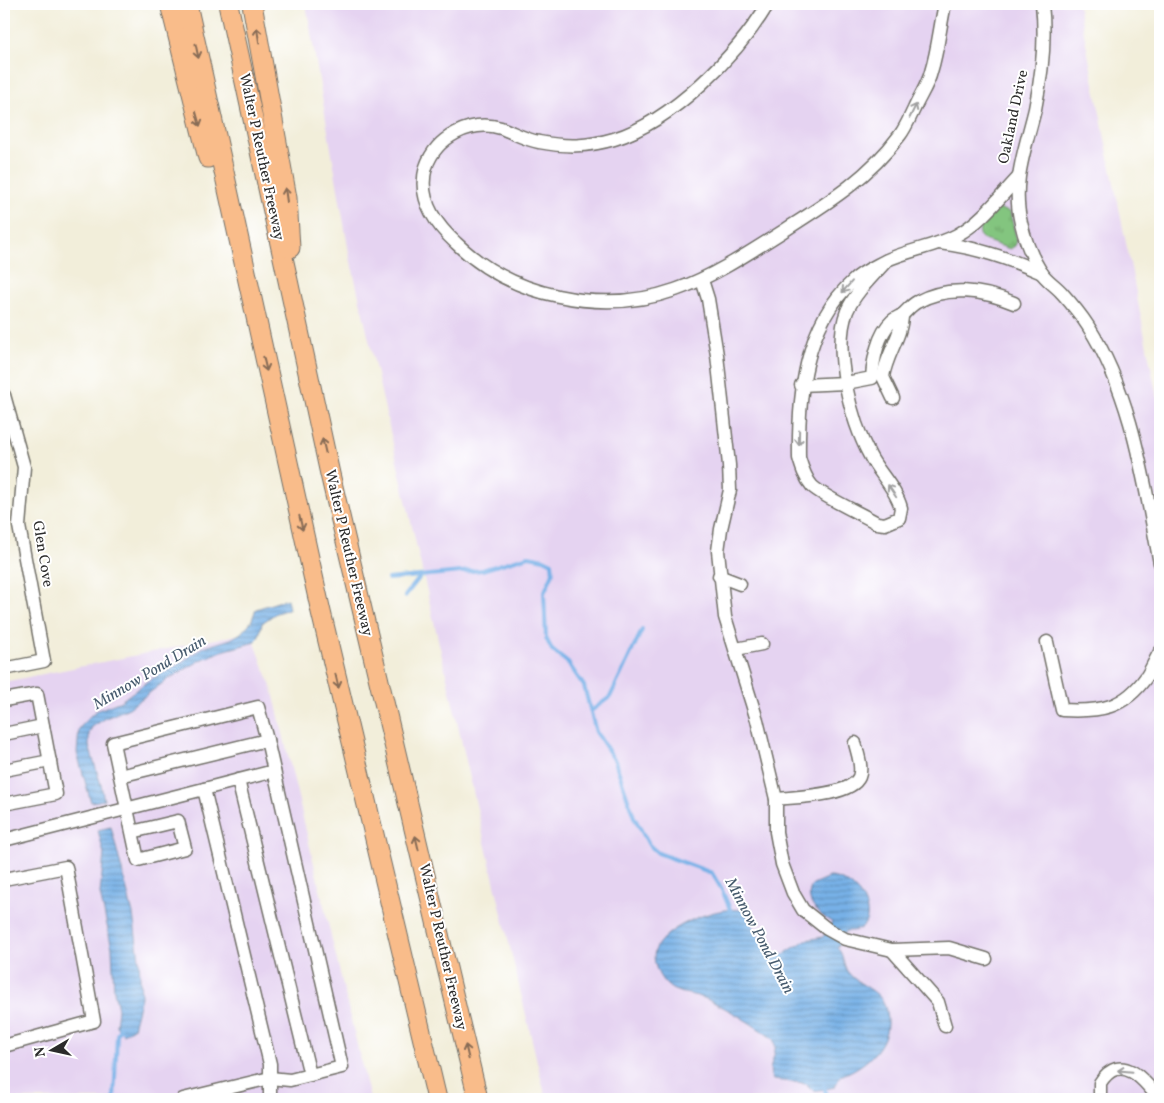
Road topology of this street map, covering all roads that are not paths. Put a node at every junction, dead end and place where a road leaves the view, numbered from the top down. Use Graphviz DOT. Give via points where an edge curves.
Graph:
graph roads {
  1 [pos="170,4"];
  2 [pos="187,4"];
  3 [pos="228,4"];
  4 [pos="252,4"];
  5 [pos="768,4"];
  6 [pos="945,4"];
  7 [pos="1042,4"];
  8 [pos="1018,178"];
  9 [pos="937,243"];
  10 [pos="887,260"];
  11 [pos="1042,273"];
  12 [pos="702,280"];
  13 [pos="1014,303"];
  14 [pos="294,314"];
  15 [pos="260,341"];
  16 [pos="877,378"];
  17 [pos="846,383"];
  18 [pos="802,385"];
  19 [pos="4,394"];
  20 [pos="894,398"];
  21 [pos="1160,563"];
  22 [pos="719,576"];
  23 [pos="740,584"];
  24 [pos="1047,642"];
  25 [pos="762,644"];
  26 [pos="736,649"];
  27 [pos="1160,652"];
  28 [pos="4,669"];
  29 [pos="4,700"];
  30 [pos="43,726"];
  31 [pos="4,734"];
  32 [pos="267,740"];
  33 [pos="855,743"];
  34 [pos="50,761"];
  35 [pos="4,770"];
  36 [pos="274,771"];
  37 [pos="120,776"];
  38 [pos="238,780"];
  39 [pos="204,789"];
  40 [pos="776,799"];
  41 [pos="4,804"];
  42 [pos="127,808"];
  43 [pos="132,832"];
  44 [pos="4,840"];
  45 [pos="4,878"];
  46 [pos="892,950"];
  47 [pos="986,959"];
  48 [pos="945,1026"];
  49 [pos="4,1046"];
  50 [pos="310,1075"];
  51 [pos="270,1078"];
  52 [pos="183,1099"];
  53 [pos="270,1099"];
  54 [pos="437,1099"];
  55 [pos="478,1099"];
  56 [pos="1100,1099"];
  57 [pos="1159,1099"];
  1 -- 15 [label="highway, one-way" via="190,91"];
  2 -- 15 [label="highway, one-way"];
  3 -- 14 [label="highway, Walter P Reuther Freeway"];
  14 -- 4 [label="highway, one-way" via="287,198"];
  5 -- 12 [label="street" via="736,51 708,78 672,108 616,139 579,147 536,142 498,127 476,126 460,130 441,143 426,168 424,195 442,230 480,263 534,290 608,303 668,292"];
  12 -- 6 [label="street, one-way" via="859,181 902,133 931,74"];
  7 -- 8 [label="street, Oakland Drive" via="1044,37 1039,84"];
  8 -- 9 [label="street" via="972,224 957,235"];
  8 -- 11 [label="street, Oakland Drive" via="1021,225"];
  9 -- 10 [label="street"];
  9 -- 11 [label="street" via="1012,259"];
  10 -- 17 [label="street" via="858,292 846,314 842,340"];
  10 -- 18 [label="street, one-way" via="861,274 844,290 820,328"];
  11 -- 21 [label="street, Oakland Drive" via="1088,326 1112,372 1140,462"];
  12 -- 22 [label="street" via="717,355 729,465 730,490 718,551"];
  13 -- 16 [label="street" via="992,293 945,292 916,303 892,320 883,334 875,355"];
  55 -- 14 [label="highway, Walter P Reuther Freeway, one-way"];
  15 -- 54 [label="highway, one-way" via="320,612"];
  16 -- 17 [label="street"];
  16 -- 20 [label="street"];
  17 -- 18 [label="street"];
  18 -- 17 [label="street, one-way" via="799,458 808,480 816,489 877,523 894,522 901,513 900,504 859,433"];
  19 -- 28 [label="street, Glen Cove" via="24,467 19,526 44,661"];
  22 -- 23 [label="street"];
  22 -- 26 [label="street" via="725,617"];
  24 -- 27 [label="street" via="1062,710 1088,711 1122,702 1138,688"];
  25 -- 26 [label="street"];
  26 -- 40 [label="street"];
  29 -- 30 [label="street" via="37,694"];
  30 -- 31 [label="street"];
  30 -- 34 [label="street"];
  32 -- 36 [label="street"];
  32 -- 37 [label="street"];
  32 -- 37 [label="street" via="258,707 249,709 112,743"];
  33 -- 40 [label="street" via="860,768 854,784 843,790"];
  34 -- 35 [label="street"];
  34 -- 41 [label="street" via="56,794"];
  36 -- 38 [label="street"];
  36 -- 50 [label="street" via="342,1066"];
  37 -- 42 [label="street"];
  38 -- 39 [label="street"];
  38 -- 50 [label="street"];
  39 -- 42 [label="street"];
  39 -- 51 [label="street" via="270,1064"];
  40 -- 46 [label="street" via="776,832 782,864 803,910 845,939"];
  42 -- 43 [label="street"];
  42 -- 44 [label="street"];
  45 -- 49 [label="street" via="66,867 94,1021"];
  46 -- 47 [label="street" via="949,948"];
  46 -- 48 [label="street" via="938,1002"];
  50 -- 51 [label="street" via="290,1080"];
  51 -- 52 [label="street"];
  51 -- 53 [label="street"];
  57 -- 56 [label="street, one-way" via="1140,1075 1117,1070 1109,1072 1100,1083"];
}
